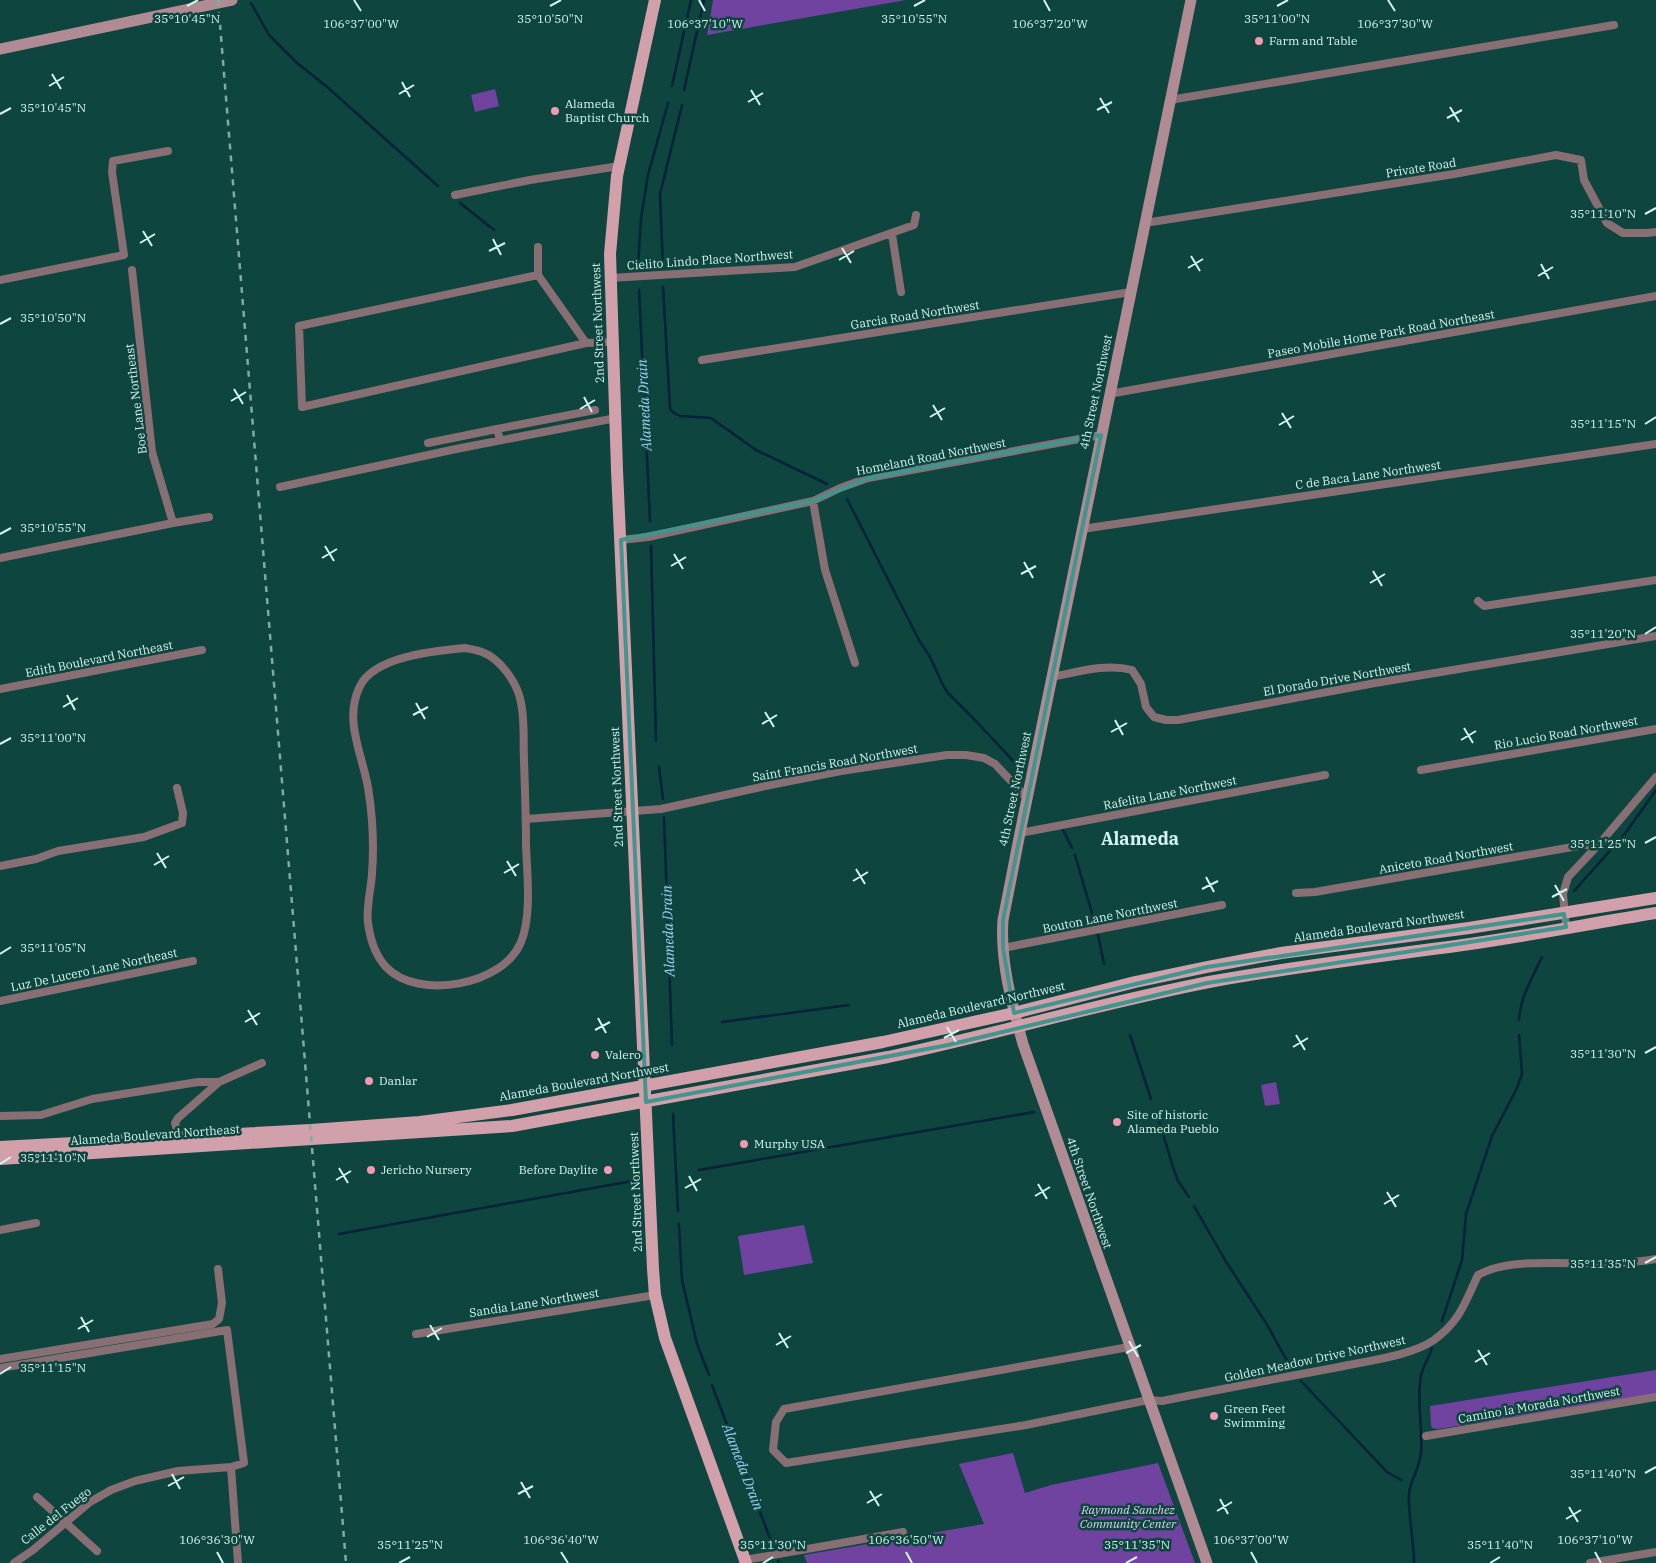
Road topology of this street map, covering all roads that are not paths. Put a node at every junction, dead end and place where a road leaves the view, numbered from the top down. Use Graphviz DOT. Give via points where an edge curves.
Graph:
graph roads {
  1 [pos="232,0"];
  2 [pos="655,0"];
  3 [pos="1191,0"];
  4 [pos="1614,25"];
  5 [pos="0,48"];
  6 [pos="1170,100"];
  7 [pos="168,151"];
  8 [pos="619,166"];
  9 [pos="455,195"];
  10 [pos="916,215"];
  11 [pos="1145,223"];
  12 [pos="1656,232"];
  13 [pos="892,234"];
  14 [pos="538,247"];
  15 [pos="132,270"];
  16 [pos="538,275"];
  17 [pos="610,278"];
  18 [pos="0,280"];
  19 [pos="901,292"];
  20 [pos="1131,292"];
  21 [pos="1656,296"];
  22 [pos="613,342"];
  23 [pos="586,343"];
  24 [pos="702,360"];
  25 [pos="1109,394"];
  26 [pos="595,410"];
  27 [pos="616,418"];
  28 [pos="497,429"];
  29 [pos="1102,435"];
  30 [pos="500,440"];
  31 [pos="428,443"];
  32 [pos="1656,444"];
  33 [pos="280,487"];
  34 [pos="813,502"];
  35 [pos="209,517"];
  36 [pos="173,522"];
  37 [pos="1082,529"];
  38 [pos="621,540"];
  39 [pos="0,558"];
  40 [pos="1656,580"];
  41 [pos="1478,601"];
  42 [pos="1656,636"];
  43 [pos="202,650"];
  44 [pos="855,663"];
  45 [pos="1052,677"];
  46 [pos="0,689"];
  47 [pos="1656,729"];
  48 [pos="1421,770"];
  49 [pos="1325,775"];
  50 [pos="1656,777"];
  51 [pos="177,788"];
  52 [pos="1027,798"];
  53 [pos="632,812"];
  54 [pos="526,819"];
  55 [pos="1020,833"];
  56 [pos="1601,842"];
  57 [pos="0,866"];
  58 [pos="1296,893"];
  59 [pos="1656,898"];
  60 [pos="1222,906"];
  61 [pos="1656,913"];
  62 [pos="1564,914"];
  63 [pos="1566,928"];
  64 [pos="1002,948"];
  65 [pos="193,960"];
  66 [pos="0,1001"];
  67 [pos="1014,1013"];
  68 [pos="1018,1027"];
  69 [pos="262,1063"];
  70 [pos="219,1082"];
  71 [pos="646,1085"];
  72 [pos="646,1102"];
  73 [pos="0,1116"];
  74 [pos="311,1134"];
  75 [pos="179,1137"];
  76 [pos="0,1148"];
  77 [pos="0,1159"];
  78 [pos="36,1223"];
  79 [pos="0,1230"];
  80 [pos="1656,1260"];
  81 [pos="218,1268"];
  82 [pos="655,1295"];
  83 [pos="416,1334"];
  84 [pos="1129,1347"];
  85 [pos="0,1360"];
  86 [pos="0,1368"];
  87 [pos="1656,1397"];
  88 [pos="1148,1400"];
  89 [pos="1426,1436"];
  90 [pos="231,1467"];
  91 [pos="37,1497"];
  92 [pos="64,1523"];
  93 [pos="902,1532"];
  94 [pos="97,1551"];
  95 [pos="1656,1552"];
  96 [pos="745,1562"];
  97 [pos="14,1563"];
  98 [pos="238,1563"];
  99 [pos="1207,1563"];
  100 [pos="1590,1563"];
  1 -- 5 [label="main road"];
  2 -- 8 [label="main road, 2nd Street Northwest"];
  3 -- 6 [label="main road, 4th Street Northwest"];
  4 -- 6 [label="street"];
  6 -- 11 [label="main road, 4th Street Northwest"];
  7 -- 18 [label="street" via="113,161 124,255"];
  8 -- 9 [label="street"];
  8 -- 17 [label="main road, 2nd Street Northwest"];
  10 -- 13 [label="street, Cielito Lindo Place Northwest" via="914,225"];
  11 -- 12 [label="street, Private Road" via="1556,155 1581,160 1584,180 1607,223 1623,233"];
  11 -- 20 [label="main road, 4th Street Northwest"];
  13 -- 17 [label="street, Cielito Lindo Place Northwest" via="795,267"];
  13 -- 19 [label="street"];
  14 -- 16 [label="street"];
  15 -- 36 [label="street, Boe Lane Northeast" via="152,452"];
  16 -- 23 [label="street"];
  16 -- 23 [label="street" via="299,326 302,407"];
  17 -- 22 [label="main road, 2nd Street Northwest"];
  20 -- 24 [label="street, Garcia Road Northwest"];
  20 -- 25 [label="main road, 4th Street Northwest"];
  21 -- 25 [label="street, Paseo Mobile Home Park Road Northeast"];
  22 -- 23 [label="street"];
  22 -- 27 [label="main road, 2nd Street Northwest"];
  25 -- 29 [label="main road, 4th Street Northwest"];
  26 -- 28 [label="street"];
  27 -- 30 [label="street"];
  27 -- 38 [label="main road, 2nd Street Northwest"];
  28 -- 30 [label="street"];
  28 -- 31 [label="street"];
  29 -- 34 [label="street, Homeland Road Northwest" via="868,478"];
  29 -- 37 [label="main road, 4th Street Northwest"];
  30 -- 33 [label="street"];
  32 -- 37 [label="street, C de Baca Lane Northwest"];
  34 -- 38 [label="street, Homeland Road Northwest"];
  34 -- 44 [label="street" via="825,570"];
  35 -- 36 [label="street"];
  36 -- 39 [label="street"];
  37 -- 45 [label="main road, 4th Street Northwest"];
  38 -- 53 [label="main road, 2nd Street Northwest"];
  40 -- 41 [label="street" via="1484,606"];
  42 -- 45 [label="street, El Dorado Drive Northwest" via="1178,720 1154,717 1146,707 1141,684 1132,670 1122,667 1097,669"];
  43 -- 46 [label="street, Edith Boulevard Northeast"];
  45 -- 52 [label="main road, 4th Street Northwest"];
  47 -- 48 [label="street, Rio Lucio Road Northwest"];
  49 -- 55 [label="street, Rafelita Lane Northwest"];
  50 -- 56 [label="street"];
  51 -- 57 [label="street" via="184,813 182,823 144,837 58,851"];
  52 -- 53 [label="street, Saint Francis Road Northwest" via="995,764 966,754 841,771 661,809"];
  52 -- 55 [label="main road, 4th Street Northwest"];
  53 -- 54 [label="street, Saint Francis Road Northwest"];
  53 -- 71 [label="main road, 2nd Street Northwest"];
  54 -- 54 [label="street" via="521,703 514,684 500,665 483,652 465,648 425,652 392,662 374,671 361,684 353,716 369,792 373,830 368,921 372,943 387,968 401,978 439,986 494,972 510,959 521,944 526,925"];
  55 -- 64 [label="main road, 4th Street Northwest" via="1003,920"];
  56 -- 58 [label="street, Aniceto Road Northwest"];
  56 -- 62 [label="street" via="1568,877 1563,894"];
  59 -- 62 [label="main road, Alameda Boulevard Northwest"];
  60 -- 64 [label="street, Bouton Lane Nortthwest"];
  61 -- 63 [label="main road"];
  62 -- 63 [label="street"];
  62 -- 67 [label="main road, Alameda Boulevard Northwest" via="1272,955 1135,982"];
  63 -- 68 [label="main road" via="1285,968 1137,997"];
  64 -- 67 [label="main road, 4th Street Northwest"];
  65 -- 66 [label="street, Luz De Lucero Lane Northeast"];
  67 -- 68 [label="main road, 4th Street Northwest"];
  67 -- 71 [label="main road, Alameda Boulevard Northwest" via="883,1042"];
  68 -- 72 [label="main road" via="888,1057"];
  68 -- 84 [label="main road, 4th Street Northwest"];
  69 -- 70 [label="street"];
  70 -- 73 [label="street" via="198,1082 92,1099 41,1115"];
  70 -- 75 [label="street" via="178,1118 175,1123"];
  71 -- 72 [label="main road, 2nd Street Northwest"];
  71 -- 74 [label="main road, Alameda Boulevard Northwest" via="512,1110"];
  72 -- 74 [label="main road" via="512,1126"];
  72 -- 82 [label="main road, 2nd Street Northwest"];
  74 -- 75 [label="main road, Alameda Boulevard Northeast"];
  74 -- 77 [label="main road, Alameda Boulevard Northeast"];
  75 -- 76 [label="main road, Alameda Boulevard Northeast"];
  78 -- 79 [label="street"];
  80 -- 88 [label="street, Golden Meadow Drive Northwest" via="1531,1263 1493,1268 1478,1275 1452,1325 1419,1349 1162,1401"];
  81 -- 85 [label="street" via="222,1302 219,1320 213,1324"];
  82 -- 83 [label="street, Sandia Lane Northwest"];
  82 -- 96 [label="main road, 2nd Street Northwest" via="665,1338"];
  84 -- 88 [label="main road, 4th Street Northwest"];
  84 -- 88 [label="street, Golden Meadow Drive Northwest" via="784,1409 776,1422 773,1450 786,1463 1026,1425"];
  86 -- 90 [label="street" via="226,1330 244,1463"];
  87 -- 89 [label="street, Camino la Morada Northwest"];
  88 -- 99 [label="main road, 4th Street Northwest"];
  90 -- 92 [label="street, Calle del Fuego" via="178,1471 135,1481 110,1490"];
  90 -- 98 [label="street"];
  91 -- 92 [label="street"];
  92 -- 94 [label="street"];
  92 -- 97 [label="street, Calle del Fuego"];
  93 -- 96 [label="street"];
  95 -- 100 [label="street"];
}
